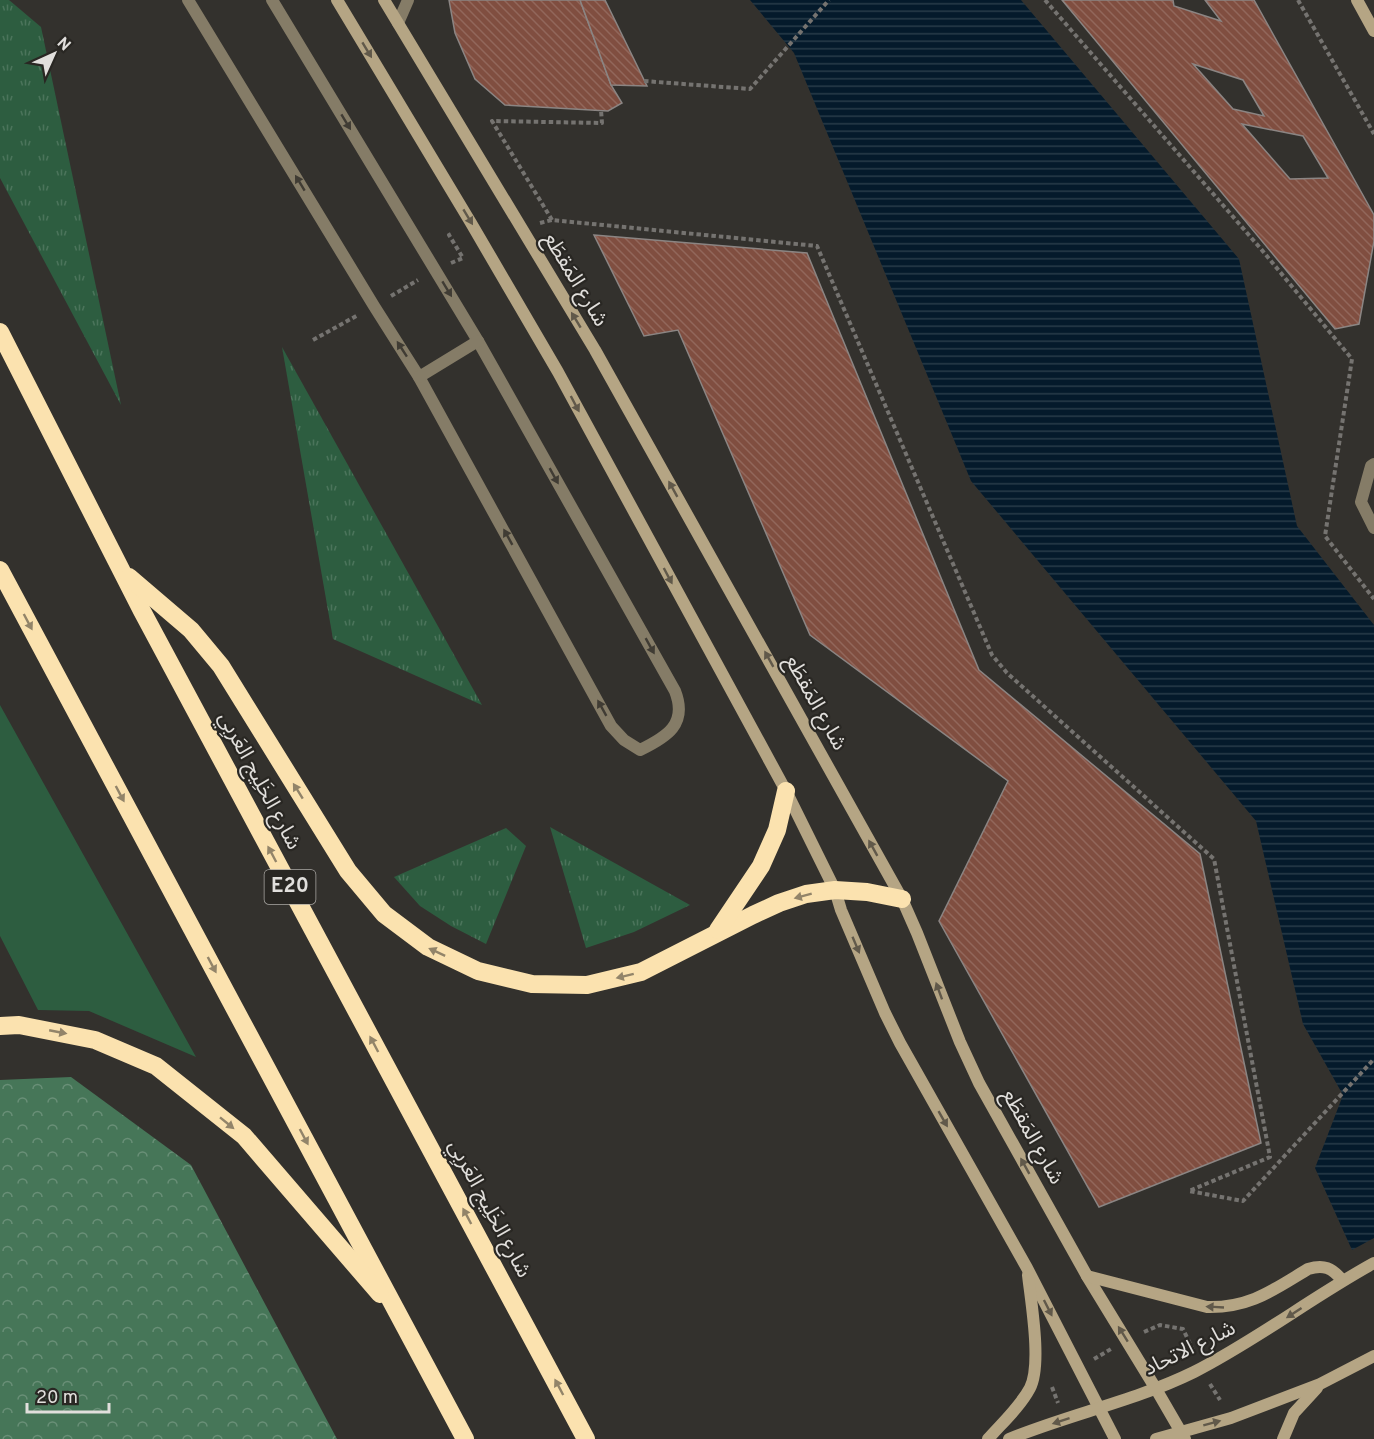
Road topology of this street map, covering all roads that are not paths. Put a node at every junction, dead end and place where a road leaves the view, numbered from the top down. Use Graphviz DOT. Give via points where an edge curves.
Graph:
graph roads {
  1 [pos="188,0"];
  2 [pos="272,0"];
  3 [pos="337,0"];
  4 [pos="384,0"];
  5 [pos="408,0"];
  6 [pos="1357,0"];
  7 [pos="398,22"];
  8 [pos="1374,32"];
  9 [pos="0,332"];
  10 [pos="478,341"];
  11 [pos="419,376"];
  12 [pos="1374,464"];
  13 [pos="1374,528"];
  14 [pos="0,570"];
  15 [pos="123,572"];
  16 [pos="786,791"];
  17 [pos="835,890"];
  18 [pos="902,899"];
  19 [pos="716,933"];
  20 [pos="0,1026"];
  21 [pos="1374,1263"];
  22 [pos="1028,1268"];
  23 [pos="1087,1276"];
  24 [pos="1342,1280"];
  25 [pos="402,1320"];
  26 [pos="1370,1358"];
  27 [pos="1320,1384"];
  28 [pos="1156,1389"];
  29 [pos="1099,1408"];
  30 [pos="1182,1436"];
  31 [pos="465,1439"];
  32 [pos="586,1439"];
  33 [pos="988,1439"];
  34 [pos="1009,1439"];
  35 [pos="1115,1439"];
  36 [pos="1156,1439"];
  37 [pos="1283,1439"];
  11 -- 1 [label="lane, one-way"];
  2 -- 10 [label="lane, one-way"];
  3 -- 16 [label="street, one-way" via="558,372"];
  4 -- 7 [label="street, شارع المَقطَع"];
  5 -- 7 [label="lane"];
  6 -- 8 [label="street"];
  18 -- 7 [label="street, شارع المَقطَع, one-way" via="601,361"];
  9 -- 15 [label="highway, شارع الخَلِيج العَربِي / E20"];
  10 -- 11 [label="lane"];
  10 -- 11 [label="lane, one-way" via="675,691 678,717 668,735 659,741 640,750 611,726"];
  12 -- 13 [label="lane" via="1361,502"];
  14 -- 25 [label="highway, one-way"];
  19 -- 15 [label="highway, one-way" via="641,972 587,985 532,984 478,971 428,947 384,914 348,871 221,666 190,630"];
  32 -- 15 [label="highway, شارع الخَلِيج العَربِي / E20, one-way"];
  16 -- 17 [label="street"];
  16 -- 19 [label="highway" via="777,830 761,866"];
  17 -- 18 [label="highway"];
  17 -- 19 [label="highway, one-way" via="779,903"];
  17 -- 22 [label="street, one-way" via="900,1043"];
  23 -- 18 [label="street, شارع المَقطَع, one-way" via="974,1073"];
  20 -- 25 [label="highway, one-way" via="19,1025 95,1040 156,1066 244,1136"];
  21 -- 24 [label="street, شارع الاتحاد"];
  22 -- 29 [label="street, one-way"];
  22 -- 33 [label="street" via="1035,1365 1032,1381 1019,1404"];
  24 -- 23 [label="street, one-way" via="1335,1271 1317,1266 1254,1300 1223,1308"];
  28 -- 23 [label="street, شارع المَقطَع, one-way"];
  24 -- 28 [label="street, شارع الاتحاد, one-way" via="1227,1354"];
  25 -- 31 [label="highway"];
  26 -- 27 [label="street"];
  30 -- 27 [label="street, one-way"];
  27 -- 37 [label="street" via="1294,1413"];
  28 -- 29 [label="street, شارع الاتحاد"];
  28 -- 30 [label="street, شارع المَقطَع"];
  29 -- 34 [label="street, شارع الاتحاد, one-way"];
  29 -- 35 [label="street"];
  30 -- 36 [label="street"];
}
